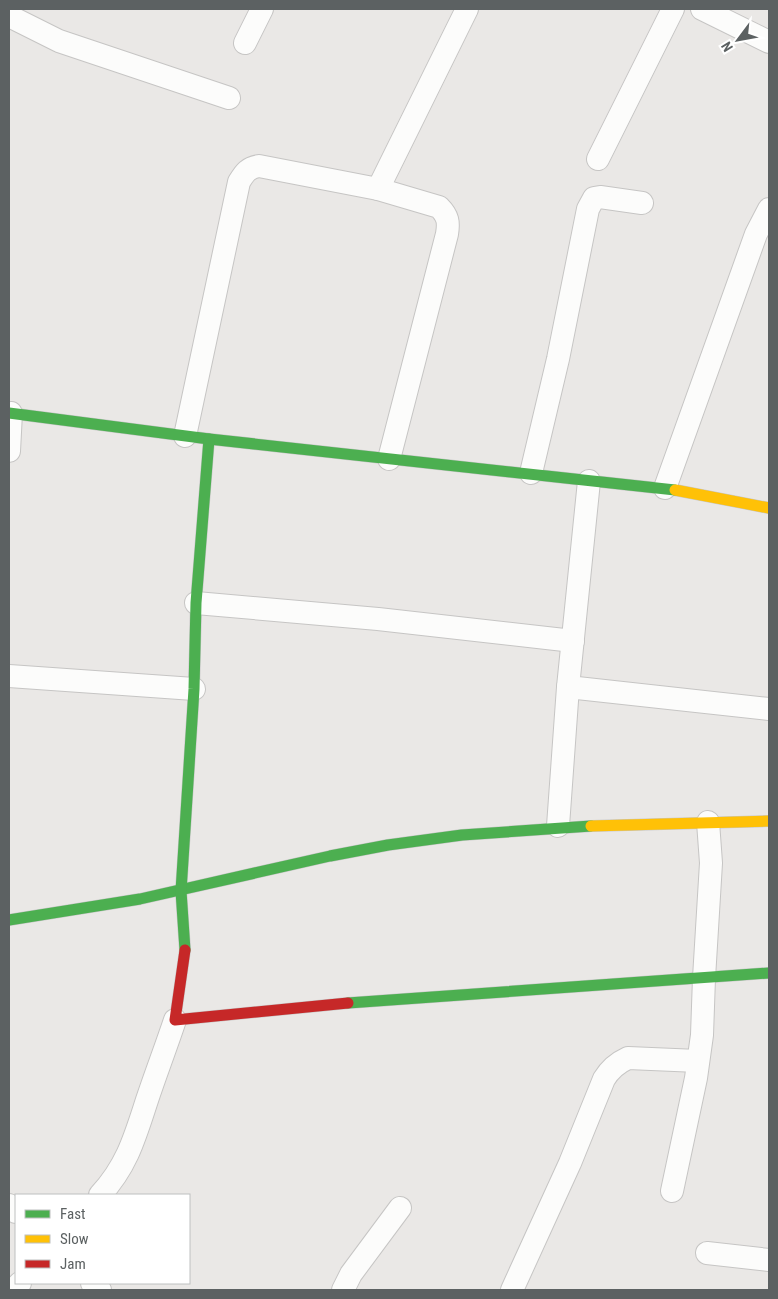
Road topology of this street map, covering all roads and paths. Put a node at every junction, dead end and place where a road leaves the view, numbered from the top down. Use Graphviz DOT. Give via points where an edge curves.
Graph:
graph roads {
  1 [pos="262,9"];
  2 [pos="467,9"];
  3 [pos="672,9"];
  4 [pos="702,9"];
  5 [pos="9,16"];
  6 [pos="769,42"];
  7 [pos="245,44"];
  8 [pos="229,98"];
  9 [pos="598,159"];
  10 [pos="378,189"];
  11 [pos="642,203"];
  12 [pos="769,209"];
  13 [pos="10,413"];
  14 [pos="185,436"];
  15 [pos="208,439"];
  16 [pos="9,451"];
  17 [pos="388,459"];
  18 [pos="531,473"];
  19 [pos="589,481"];
  20 [pos="665,488"];
  21 [pos="769,508"];
  22 [pos="196,603"];
  23 [pos="573,641"];
  24 [pos="9,676"];
  25 [pos="568,687"];
  26 [pos="194,689"];
  27 [pos="769,709"];
  28 [pos="769,821"];
  29 [pos="708,822"];
  30 [pos="558,826"];
  31 [pos="181,891"];
  32 [pos="9,920"];
  33 [pos="769,973"];
  34 [pos="704,978"];
  35 [pos="175,1020"];
  36 [pos="698,1062"];
  37 [pos="672,1191"];
  38 [pos="101,1194"];
  39 [pos="400,1208"];
  40 [pos="707,1253"];
  41 [pos="769,1260"];
  42 [pos="519,1288"];
  43 [pos="343,1290"];
  1 -- 7 [label="street"];
  2 -- 10 [label="street"];
  3 -- 9 [label="street"];
  4 -- 6 [label="street"];
  5 -- 8 [label="street" via="59,40"];
  10 -- 14 [label="street" via="259,166 245,172 239,182"];
  10 -- 17 [label="street" via="439,207 449,221"];
  11 -- 18 [label="street" via="600,197 591,201"];
  12 -- 20 [label="street" via="756,234"];
  13 -- 14 [label="street"];
  13 -- 16 [label="street"];
  14 -- 15 [label="street"];
  15 -- 17 [label="street"];
  15 -- 22 [label="street"];
  17 -- 18 [label="street"];
  18 -- 19 [label="street"];
  19 -- 20 [label="street"];
  19 -- 23 [label="street"];
  20 -- 21 [label="street"];
  22 -- 23 [label="street"];
  22 -- 26 [label="street"];
  23 -- 25 [label="street"];
  24 -- 26 [label="street"];
  25 -- 27 [label="street"];
  25 -- 30 [label="street"];
  26 -- 31 [label="street"];
  28 -- 29 [label="street"];
  29 -- 30 [label="street"];
  29 -- 34 [label="street" via="711,863"];
  30 -- 31 [label="street" via="370,848"];
  31 -- 32 [label="street"];
  31 -- 35 [label="street" via="185,956"];
  33 -- 34 [label="street"];
  34 -- 35 [label="street" via="389,999"];
  34 -- 36 [label="street"];
  35 -- 38 [label="street" via="129,1154"];
  36 -- 37 [label="street"];
  36 -- 42 [label="street" via="628,1058 610,1070"];
  39 -- 43 [label="street"];
  40 -- 41 [label="street"];
}
